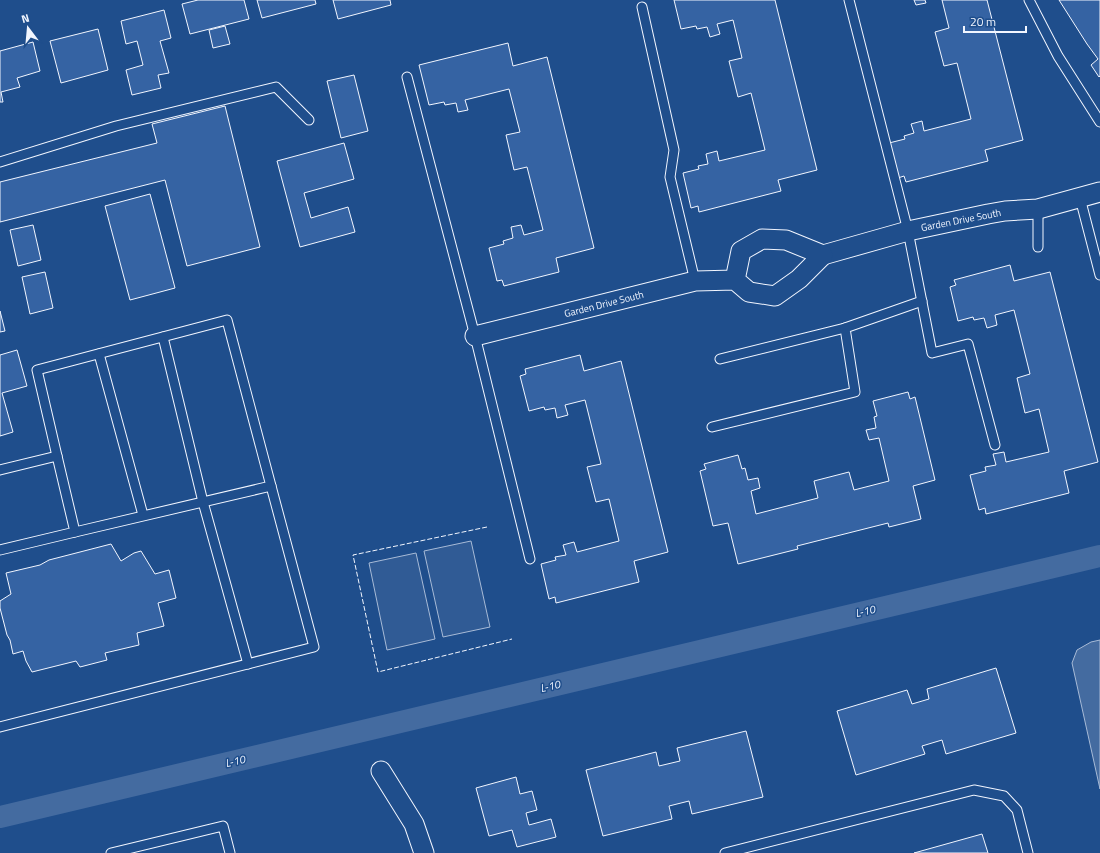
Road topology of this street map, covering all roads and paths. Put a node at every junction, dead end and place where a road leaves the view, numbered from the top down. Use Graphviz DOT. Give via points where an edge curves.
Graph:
graph roads {
  1 [pos="849,0"];
  2 [pos="1029,0"];
  3 [pos="642,8"];
  4 [pos="407,77"];
  5 [pos="309,120"];
  6 [pos="1100,122"];
  7 [pos="0,162"];
  8 [pos="1100,192"];
  9 [pos="1080,198"];
  10 [pos="1038,209"];
  11 [pos="908,231"];
  12 [pos="1038,247"];
  13 [pos="823,255"];
  14 [pos="1100,275"];
  15 [pos="735,280"];
  16 [pos="694,281"];
  17 [pos="922,301"];
  18 [pos="845,328"];
  19 [pos="475,336"];
  20 [pos="163,337"];
  21 [pos="99,354"];
  22 [pos="720,359"];
  23 [pos="712,427"];
  24 [pos="995,444"];
  25 [pos="57,456"];
  26 [pos="0,470"];
  27 [pos="271,486"];
  28 [pos="203,502"];
  29 [pos="143,516"];
  30 [pos="75,532"];
  31 [pos="0,550"];
  32 [pos="530,559"];
  33 [pos="248,664"];
  34 [pos="0,727"];
  35 [pos="381,771"];
  36 [pos="139,850"];
  37 [pos="111,853"];
  38 [pos="230,853"];
  39 [pos="424,853"];
  40 [pos="725,853"];
  41 [pos="1028,853"];
  1 -- 11 [label="lane"];
  2 -- 6 [label="lane" via="1058,56"];
  3 -- 16 [label="lane" via="674,150 670,177"];
  4 -- 19 [label="lane"];
  5 -- 7 [label="lane" via="276,87 116,126"];
  8 -- 9 [label="street, Garden Drive South"];
  9 -- 10 [label="street, Garden Drive South"];
  9 -- 14 [label="lane"];
  10 -- 11 [label="street, Garden Drive South" via="1005,211"];
  10 -- 12 [label="lane"];
  11 -- 13 [label="street, Garden Drive South"];
  11 -- 17 [label="lane"];
  13 -- 15 [label="street, Garden Drive South" via="799,279 775,296 749,292"];
  13 -- 15 [label="street" via="786,240 762,239 741,251"];
  15 -- 16 [label="street, Garden Drive South"];
  16 -- 19 [label="street, Garden Drive South"];
  17 -- 18 [label="lane"];
  17 -- 24 [label="lane" via="932,353 968,344"];
  18 -- 22 [label="lane"];
  18 -- 23 [label="lane" via="855,392"];
  19 -- 32 [label="lane"];
  20 -- 21 [label="lane"];
  20 -- 27 [label="lane" via="227,320"];
  20 -- 28 [label="lane"];
  21 -- 25 [label="lane" via="37,370"];
  21 -- 29 [label="lane"];
  25 -- 26 [label="lane"];
  25 -- 30 [label="lane"];
  27 -- 28 [label="lane"];
  27 -- 33 [label="lane" via="314,647"];
  28 -- 29 [label="lane"];
  28 -- 33 [label="lane"];
  29 -- 30 [label="lane"];
  30 -- 31 [label="lane"];
  33 -- 34 [label="lane"];
  35 -- 39 [label="street" via="414,824"];
  36 -- 37 [label="lane"];
  36 -- 38 [label="lane" via="223,826"];
  40 -- 41 [label="lane" via="974,790 1004,796 1017,810"];
}
